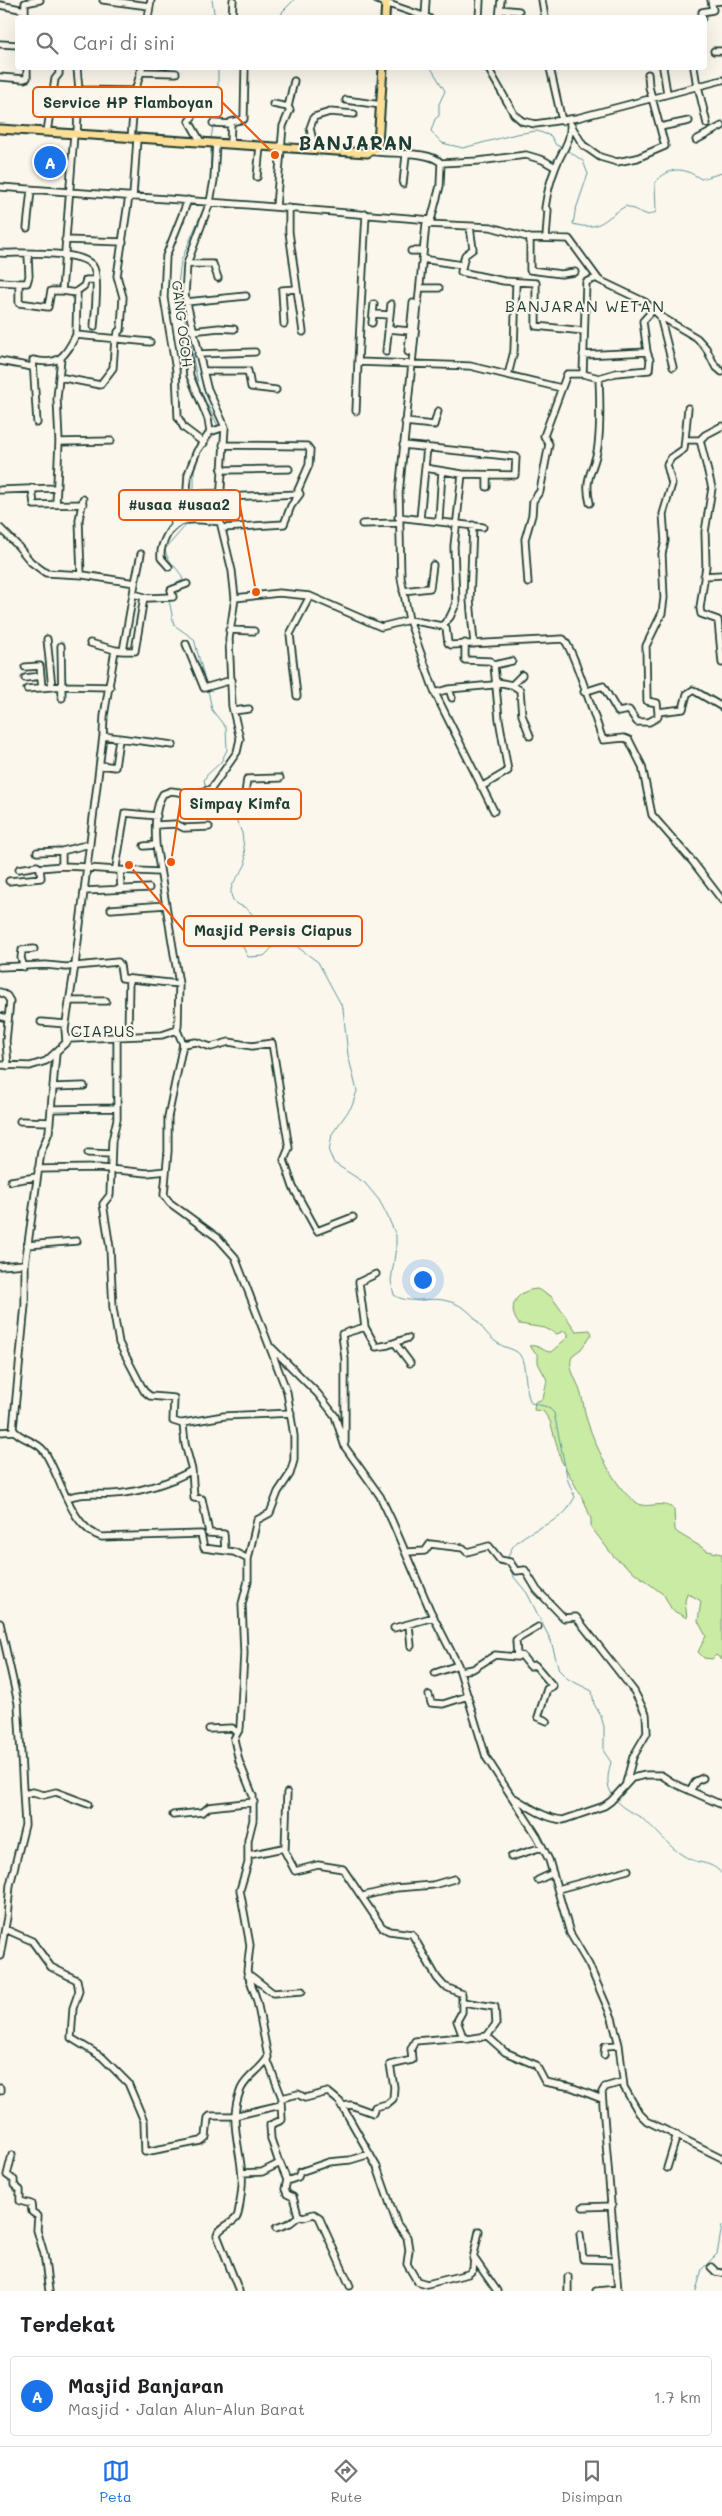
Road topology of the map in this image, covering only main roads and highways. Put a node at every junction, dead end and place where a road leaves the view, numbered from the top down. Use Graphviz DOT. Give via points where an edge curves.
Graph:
graph roads {
  1 [pos="386,1"];
  2 [pos="385,15"];
  3 [pos="383,70"];
  4 [pos="0,129"];
  1 -- 2 [label="main road"];
  3 -- 4 [label="main road" via="378,143 370,151"];
}
